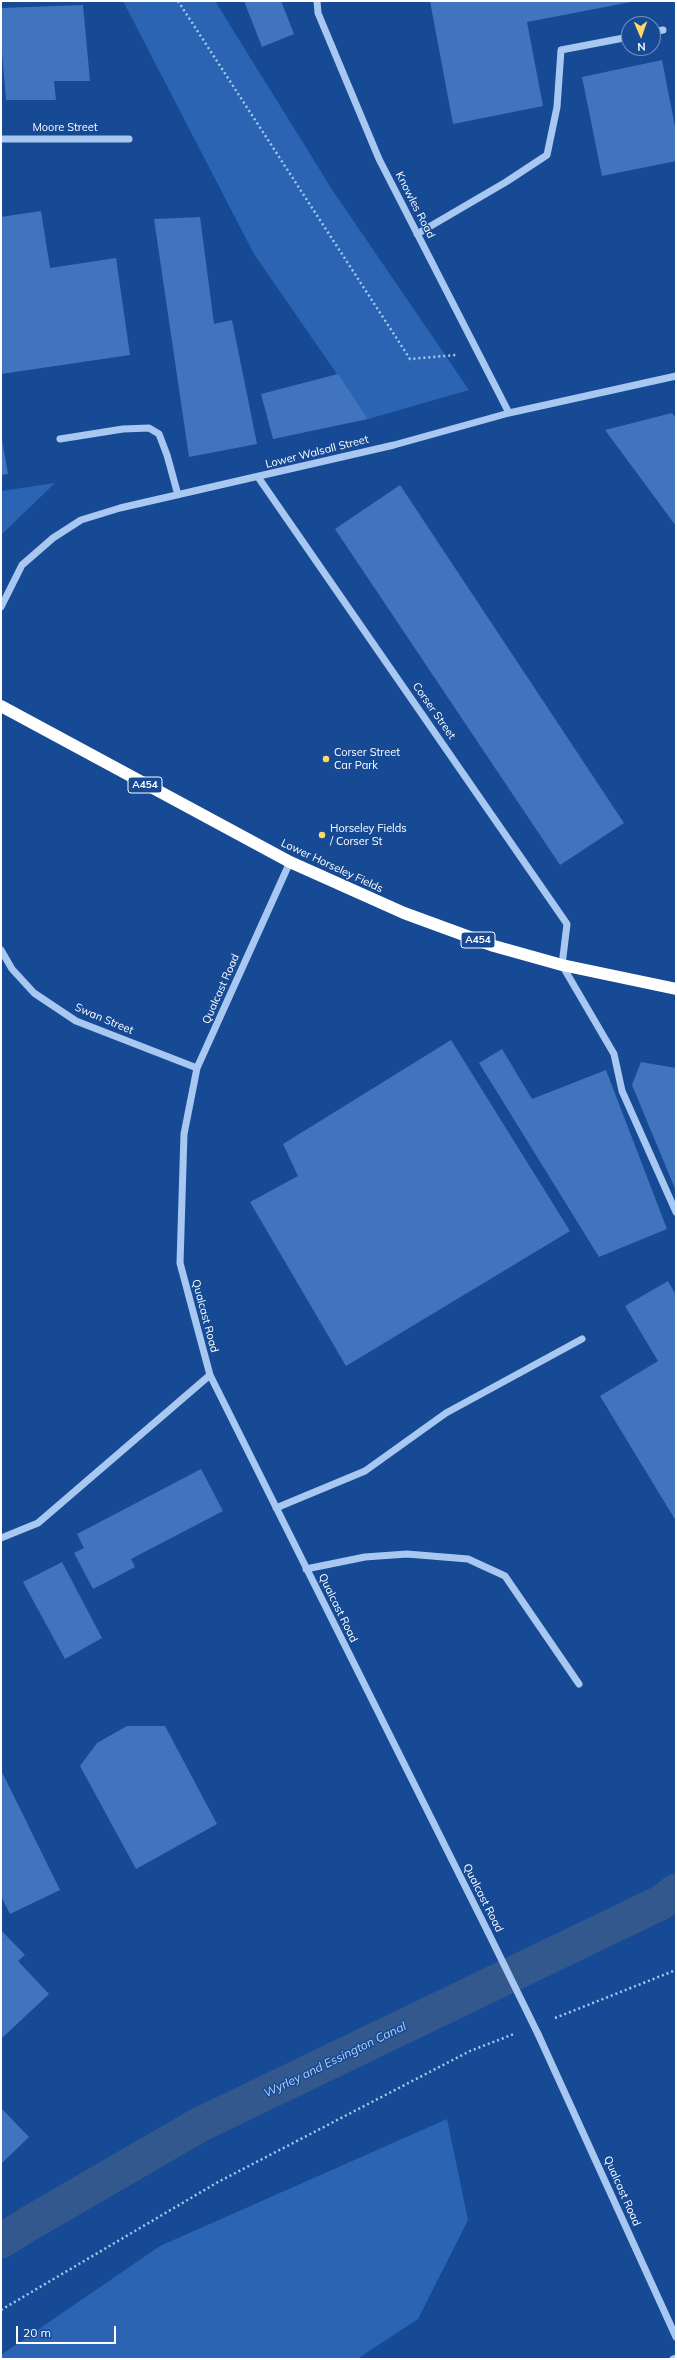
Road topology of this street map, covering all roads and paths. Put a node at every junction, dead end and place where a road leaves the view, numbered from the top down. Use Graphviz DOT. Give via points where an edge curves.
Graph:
graph roads {
  1 [pos="178,1"];
  2 [pos="317,1"];
  3 [pos="621,39"];
  4 [pos="1,139"];
  5 [pos="129,139"];
  6 [pos="417,234"];
  7 [pos="478,353"];
  8 [pos="676,376"];
  9 [pos="509,413"];
  10 [pos="60,439"];
  11 [pos="258,477"];
  12 [pos="178,495"];
  13 [pos="1,607"];
  14 [pos="1,706"];
  15 [pos="290,862"];
  16 [pos="1,950"];
  17 [pos="562,965"];
  18 [pos="676,989"];
  19 [pos="197,1068"];
  20 [pos="676,1212"];
  21 [pos="582,1339"];
  22 [pos="210,1375"];
  23 [pos="276,1508"];
  24 [pos="1,1538"];
  25 [pos="306,1569"];
  26 [pos="578,1684"];
  27 [pos="676,1970"];
  28 [pos="550,2020"];
  29 [pos="521,2031"];
  30 [pos="1,2310"];
  31 [pos="676,2337"];
  32 [pos="676,2358"];
  33 [pos="673,2359"];
  1 -- 7 [label="path" via="410,359"];
  2 -- 6 [label="street, Knowles Road" via="318,13 379,159"];
  3 -- 6 [label="street" via="561,50 557,106 547,155"];
  4 -- 5 [label="street, Moore Street"];
  6 -- 7 [label="street, Knowles Road"];
  7 -- 9 [label="street, Knowles Road"];
  8 -- 9 [label="street, Lower Walsall Street"];
  9 -- 11 [label="street, Lower Walsall Street" via="394,445"];
  10 -- 12 [label="street" via="123,429 149,428 159,434"];
  11 -- 12 [label="street, Lower Walsall Street"];
  11 -- 17 [label="street, Corser Street" via="567,924"];
  12 -- 13 [label="street, Lower Walsall Street" via="81,520 22,565"];
  14 -- 15 [label="highway, Lower Horseley Fields / A454"];
  15 -- 17 [label="highway, Lower Horseley Fields / A454" via="404,913 494,946"];
  15 -- 19 [label="street, Qualcast Road"];
  16 -- 19 [label="street, Swan Street" via="12,969 34,993 76,1021"];
  17 -- 18 [label="highway, Lower Horseley Fields / A454"];
  17 -- 20 [label="street" via="614,1054 622,1091"];
  19 -- 22 [label="street, Qualcast Road" via="184,1134 180,1263"];
  21 -- 23 [label="street" via="446,1413 364,1471"];
  22 -- 23 [label="street, Qualcast Road"];
  22 -- 24 [label="street" via="38,1523"];
  23 -- 25 [label="street, Qualcast Road"];
  25 -- 26 [label="street" via="365,1556 407,1554 468,1558 505,1576"];
  25 -- 31 [label="street, Qualcast Road, bridge" via="538,2034"];
  27 -- 28 [label="path"];
  29 -- 30 [label="path" via="470,2051 218,2182"];
  32 -- 33 [label="street"];
}
